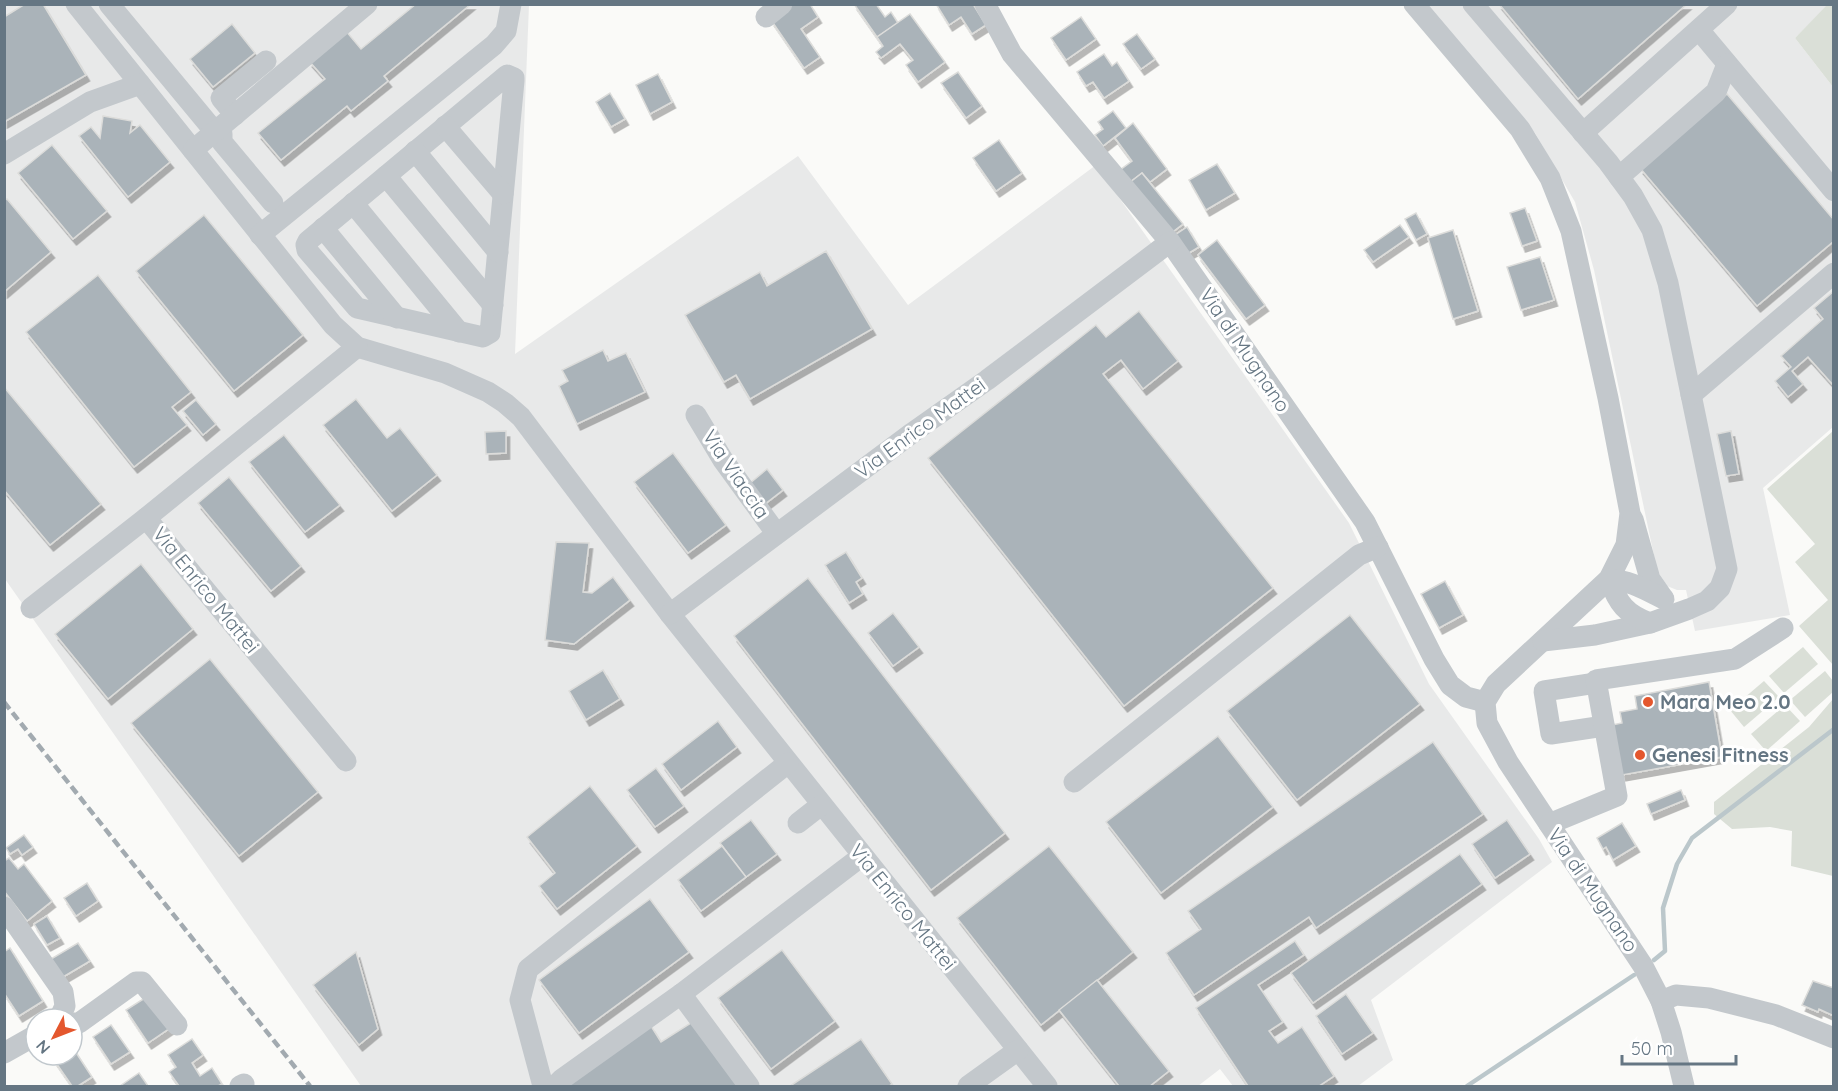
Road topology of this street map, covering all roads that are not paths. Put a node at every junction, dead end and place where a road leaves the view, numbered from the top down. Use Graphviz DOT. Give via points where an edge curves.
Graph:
graph roads {
  1 [pos="76,4"];
  2 [pos="109,4"];
  3 [pos="511,4"];
  4 [pos="985,4"];
  5 [pos="1414,4"];
  6 [pos="1473,4"];
  7 [pos="1727,4"];
  8 [pos="362,6"];
  9 [pos="1699,30"];
  10 [pos="266,61"];
  11 [pos="1728,64"];
  12 [pos="454,77"];
  13 [pos="140,84"];
  14 [pos="474,102"];
  15 [pos="235,115"];
  16 [pos="446,126"];
  17 [pos="216,131"];
  18 [pos="1583,133"];
  19 [pos="193,150"];
  20 [pos="416,151"];
  21 [pos="4,154"];
  22 [pos="386,176"];
  23 [pos="1619,177"];
  24 [pos="1833,191"];
  25 [pos="503,194"];
  26 [pos="273,203"];
  27 [pos="353,203"];
  28 [pos="260,235"];
  29 [pos="1170,242"];
  30 [pos="498,252"];
  31 [pos="1833,273"];
  32 [pos="493,305"];
  33 [pos="459,332"];
  34 [pos="357,347"];
  35 [pos="1691,395"];
  36 [pos="696,415"];
  37 [pos="1630,513"];
  38 [pos="146,518"];
  39 [pos="776,533"];
  40 [pos="1378,548"];
  41 [pos="1609,579"];
  42 [pos="1672,605"];
  43 [pos="31,608"];
  44 [pos="670,614"];
  45 [pos="1650,623"];
  46 [pos="1783,628"];
  47 [pos="1543,641"];
  48 [pos="1596,683"];
  49 [pos="1485,702"];
  50 [pos="1604,726"];
  51 [pos="346,761"];
  52 [pos="788,763"];
  53 [pos="1074,782"];
  54 [pos="821,805"];
  55 [pos="798,823"];
  56 [pos="1550,824"];
  57 [pos="862,856"];
  58 [pos="4,907"];
  59 [pos="681,994"];
  60 [pos="1660,1001"];
  61 [pos="65,1007"];
  62 [pos="84,1020"];
  63 [pos="177,1025"];
  64 [pos="1833,1038"];
  65 [pos="24,1042"];
  66 [pos="1018,1050"];
  67 [pos="4,1053"];
  68 [pos="543,1086"];
  69 [pos="555,1086"];
  70 [pos="749,1086"];
  71 [pos="968,1086"];
  72 [pos="1047,1086"];
  73 [pos="1684,1086"];
  1 -- 13 [label="street, Via Enrico Mattei"];
  2 -- 17 [label="street"];
  3 -- 12 [label="street" via="508,26 501,38"];
  4 -- 29 [label="street, Via di Mugnano" via="1012,54"];
  5 -- 37 [label="street" via="1520,129 1550,177 1571,231"];
  6 -- 18 [label="street"];
  7 -- 9 [label="street"];
  8 -- 15 [label="street"];
  9 -- 11 [label="street"];
  9 -- 18 [label="street"];
  10 -- 15 [label="street" via="221,98"];
  11 -- 23 [label="street" via="1716,92"];
  11 -- 24 [label="street"];
  12 -- 14 [label="street"];
  12 -- 28 [label="street"];
  13 -- 19 [label="street, Via Enrico Mattei"];
  13 -- 21 [label="street" via="90,102"];
  14 -- 16 [label="street"];
  14 -- 25 [label="street" via="507,75 514,78"];
  15 -- 17 [label="street"];
  16 -- 20 [label="street"];
  16 -- 25 [label="street"];
  17 -- 19 [label="street"];
  17 -- 26 [label="street"];
  18 -- 23 [label="street"];
  19 -- 28 [label="street, Via Enrico Mattei"];
  20 -- 22 [label="street"];
  20 -- 30 [label="street"];
  22 -- 27 [label="street"];
  22 -- 32 [label="street"];
  23 -- 35 [label="street" via="1658,247"];
  25 -- 30 [label="street"];
  27 -- 33 [label="street"];
  27 -- 33 [label="street" via="323,228 397,318"];
  28 -- 34 [label="street, Via Enrico Mattei" via="333,325"];
  29 -- 39 [label="street, Via Enrico Mattei"];
  29 -- 40 [label="street, Via di Mugnano" via="1365,522"];
  30 -- 32 [label="street"];
  31 -- 35 [label="street"];
  32 -- 33 [label="street" via="490,333 486,337"];
  34 -- 38 [label="street, Via Enrico Mattei"];
  34 -- 44 [label="street, Via Enrico Mattei" via="445,373 506,403 521,417"];
  35 -- 42 [label="street" via="1727,570 1720,588 1707,601"];
  36 -- 39 [label="street, Via Viaccia"];
  37 -- 41 [label="street" via="1626,545"];
  37 -- 42 [label="street" via="1650,579"];
  38 -- 43 [label="street"];
  38 -- 51 [label="street, Via Enrico Mattei"];
  39 -- 44 [label="street, Via Enrico Mattei"];
  40 -- 49 [label="street, Via di Mugnano" via="1450,685 1466,697"];
  40 -- 53 [label="street" via="1359,555"];
  41 -- 42 [label="street" via="1635,585"];
  41 -- 45 [label="street" via="1615,597 1633,617"];
  41 -- 47 [label="street"];
  42 -- 45 [label="street"];
  44 -- 52 [label="street, Via Enrico Mattei"];
  45 -- 47 [label="street"];
  46 -- 48 [label="street" via="1735,659"];
  47 -- 49 [label="street" via="1496,684"];
  48 -- 50 [label="street"];
  48 -- 50 [label="street" via="1544,691 1551,734"];
  49 -- 56 [label="street, Via di Mugnano" via="1487,723"];
  50 -- 56 [label="street" via="1617,796"];
  52 -- 54 [label="street, Via Enrico Mattei"];
  52 -- 68 [label="street" via="528,969 520,1000"];
  54 -- 55 [label="street"];
  54 -- 57 [label="street, Via Enrico Mattei"];
  56 -- 60 [label="street, Via di Mugnano" via="1637,956"];
  57 -- 59 [label="street"];
  57 -- 66 [label="street, Via Enrico Mattei"];
  58 -- 61 [label="street" via="63,992"];
  59 -- 69 [label="street"];
  59 -- 70 [label="street"];
  60 -- 64 [label="street" via="1676,995 1709,998 1776,1015"];
  60 -- 73 [label="street, Via di Mugnano"];
  62 -- 63 [label="street" via="136,982 142,982"];
  65 -- 67 [label="street"];
  66 -- 71 [label="street"];
  66 -- 72 [label="street, Via Enrico Mattei"];
}
